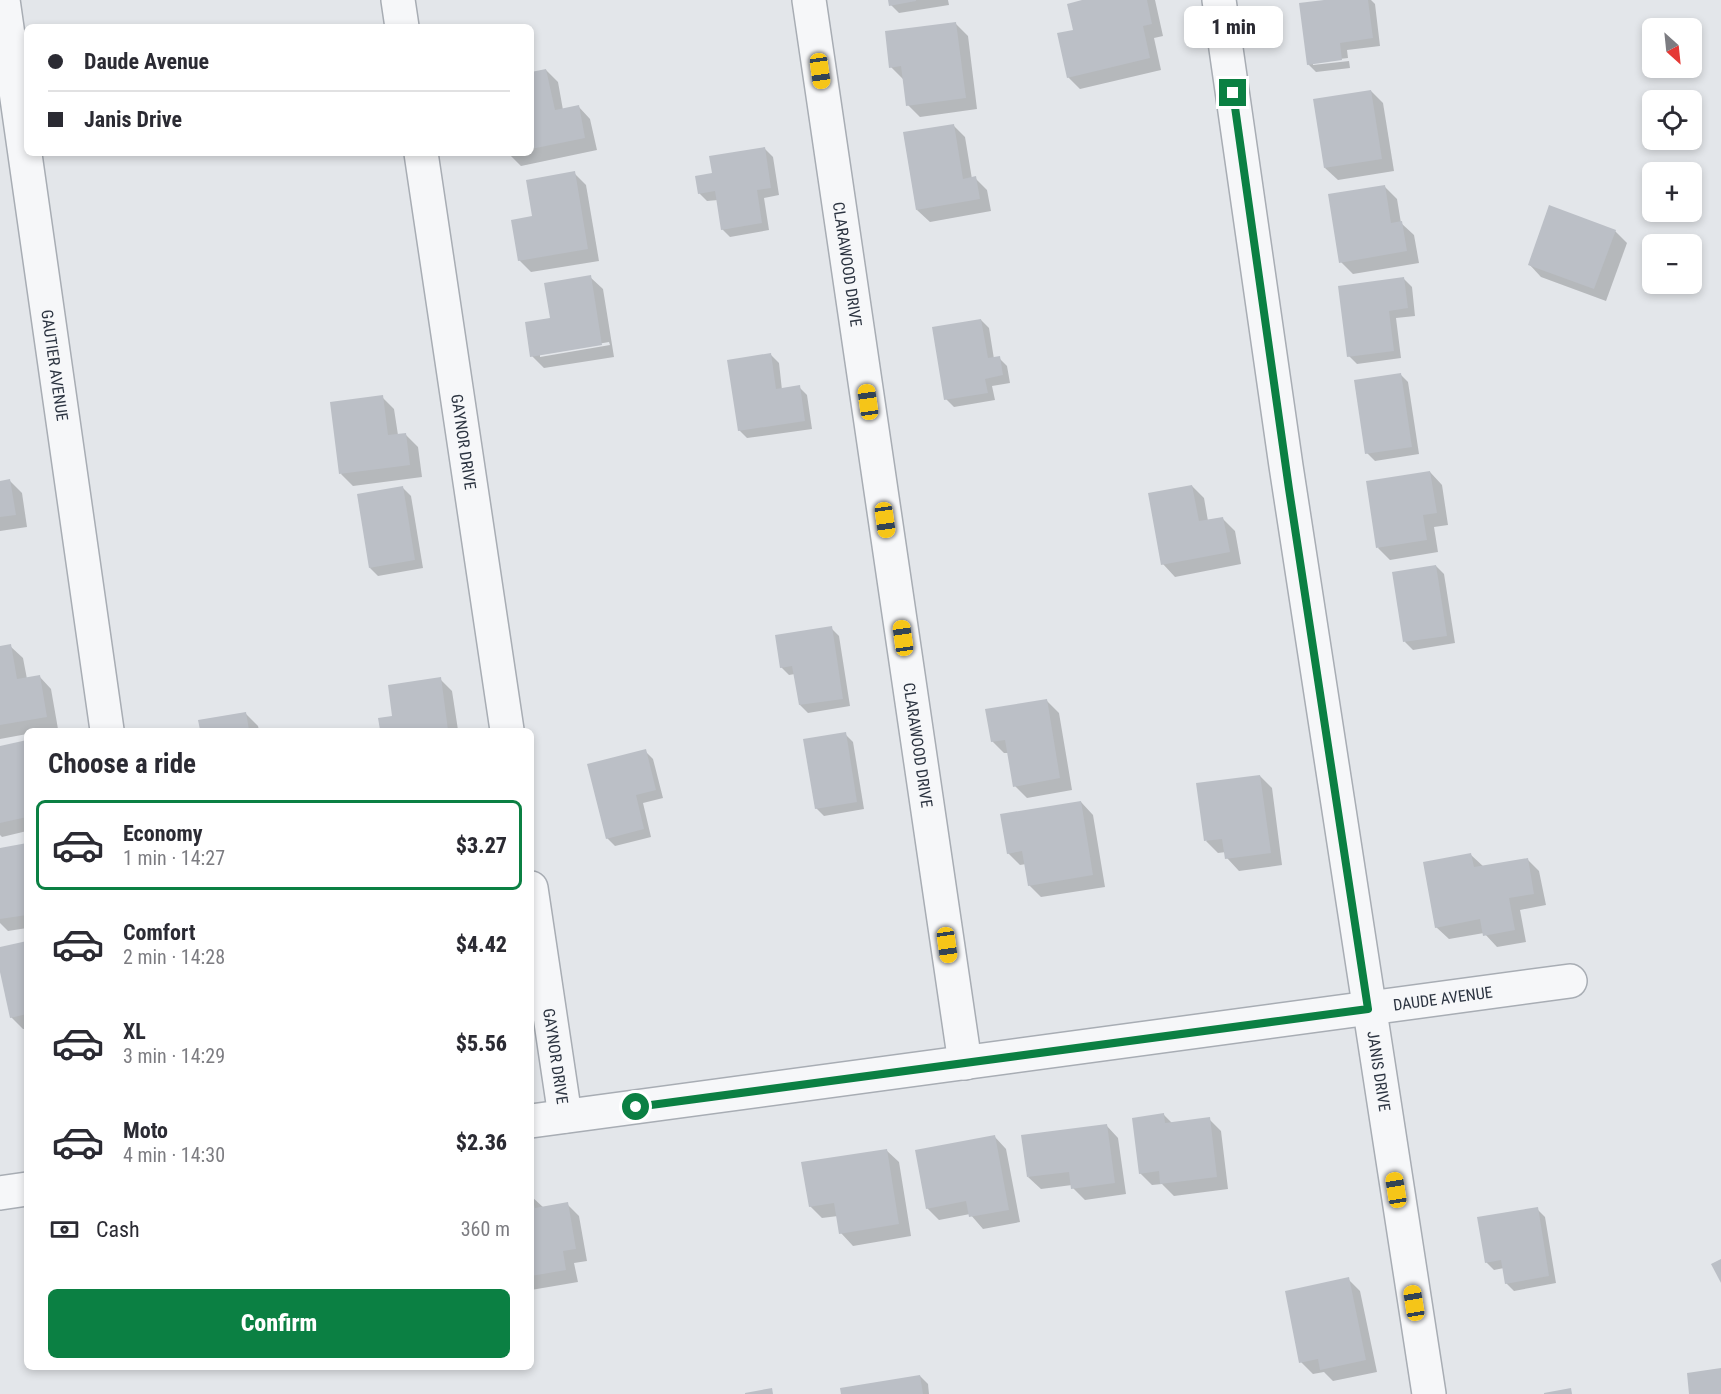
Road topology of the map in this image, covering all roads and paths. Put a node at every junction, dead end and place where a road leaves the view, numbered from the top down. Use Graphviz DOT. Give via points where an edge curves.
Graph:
graph roads {
  1 [pos="3,0"];
  2 [pos="398,0"];
  3 [pos="809,0"];
  4 [pos="1219,0"];
  5 [pos="402,24"];
  6 [pos="24,147"];
  7 [pos="25,156"];
  8 [pos="421,156"];
  9 [pos="107,728"];
  10 [pos="507,728"];
  11 [pos="534,908"];
  12 [pos="1570,981"];
  13 [pos="1368,1009"];
  14 [pos="965,1063"];
  15 [pos="565,1116"];
  16 [pos="534,1121"];
  17 [pos="24,1189"];
  18 [pos="0,1193"];
  19 [pos="1429,1394"];
  1 -- 6 [label="street, GAUTIER AVENUE"];
  2 -- 5 [label="street"];
  3 -- 14 [label="street, CLARAWOOD DRIVE"];
  4 -- 13 [label="street, JANIS DRIVE"];
  7 -- 9 [label="street, GAUTIER AVENUE"];
  8 -- 10 [label="street, GAYNOR DRIVE"];
  11 -- 15 [label="street, GAYNOR DRIVE"];
  12 -- 13 [label="street, DAUDE AVENUE"];
  13 -- 14 [label="street, DAUDE AVENUE"];
  13 -- 19 [label="street, JANIS DRIVE"];
  14 -- 15 [label="street, DAUDE AVENUE"];
  15 -- 16 [label="street, DAUDE AVENUE"];
  17 -- 18 [label="street"];
}
